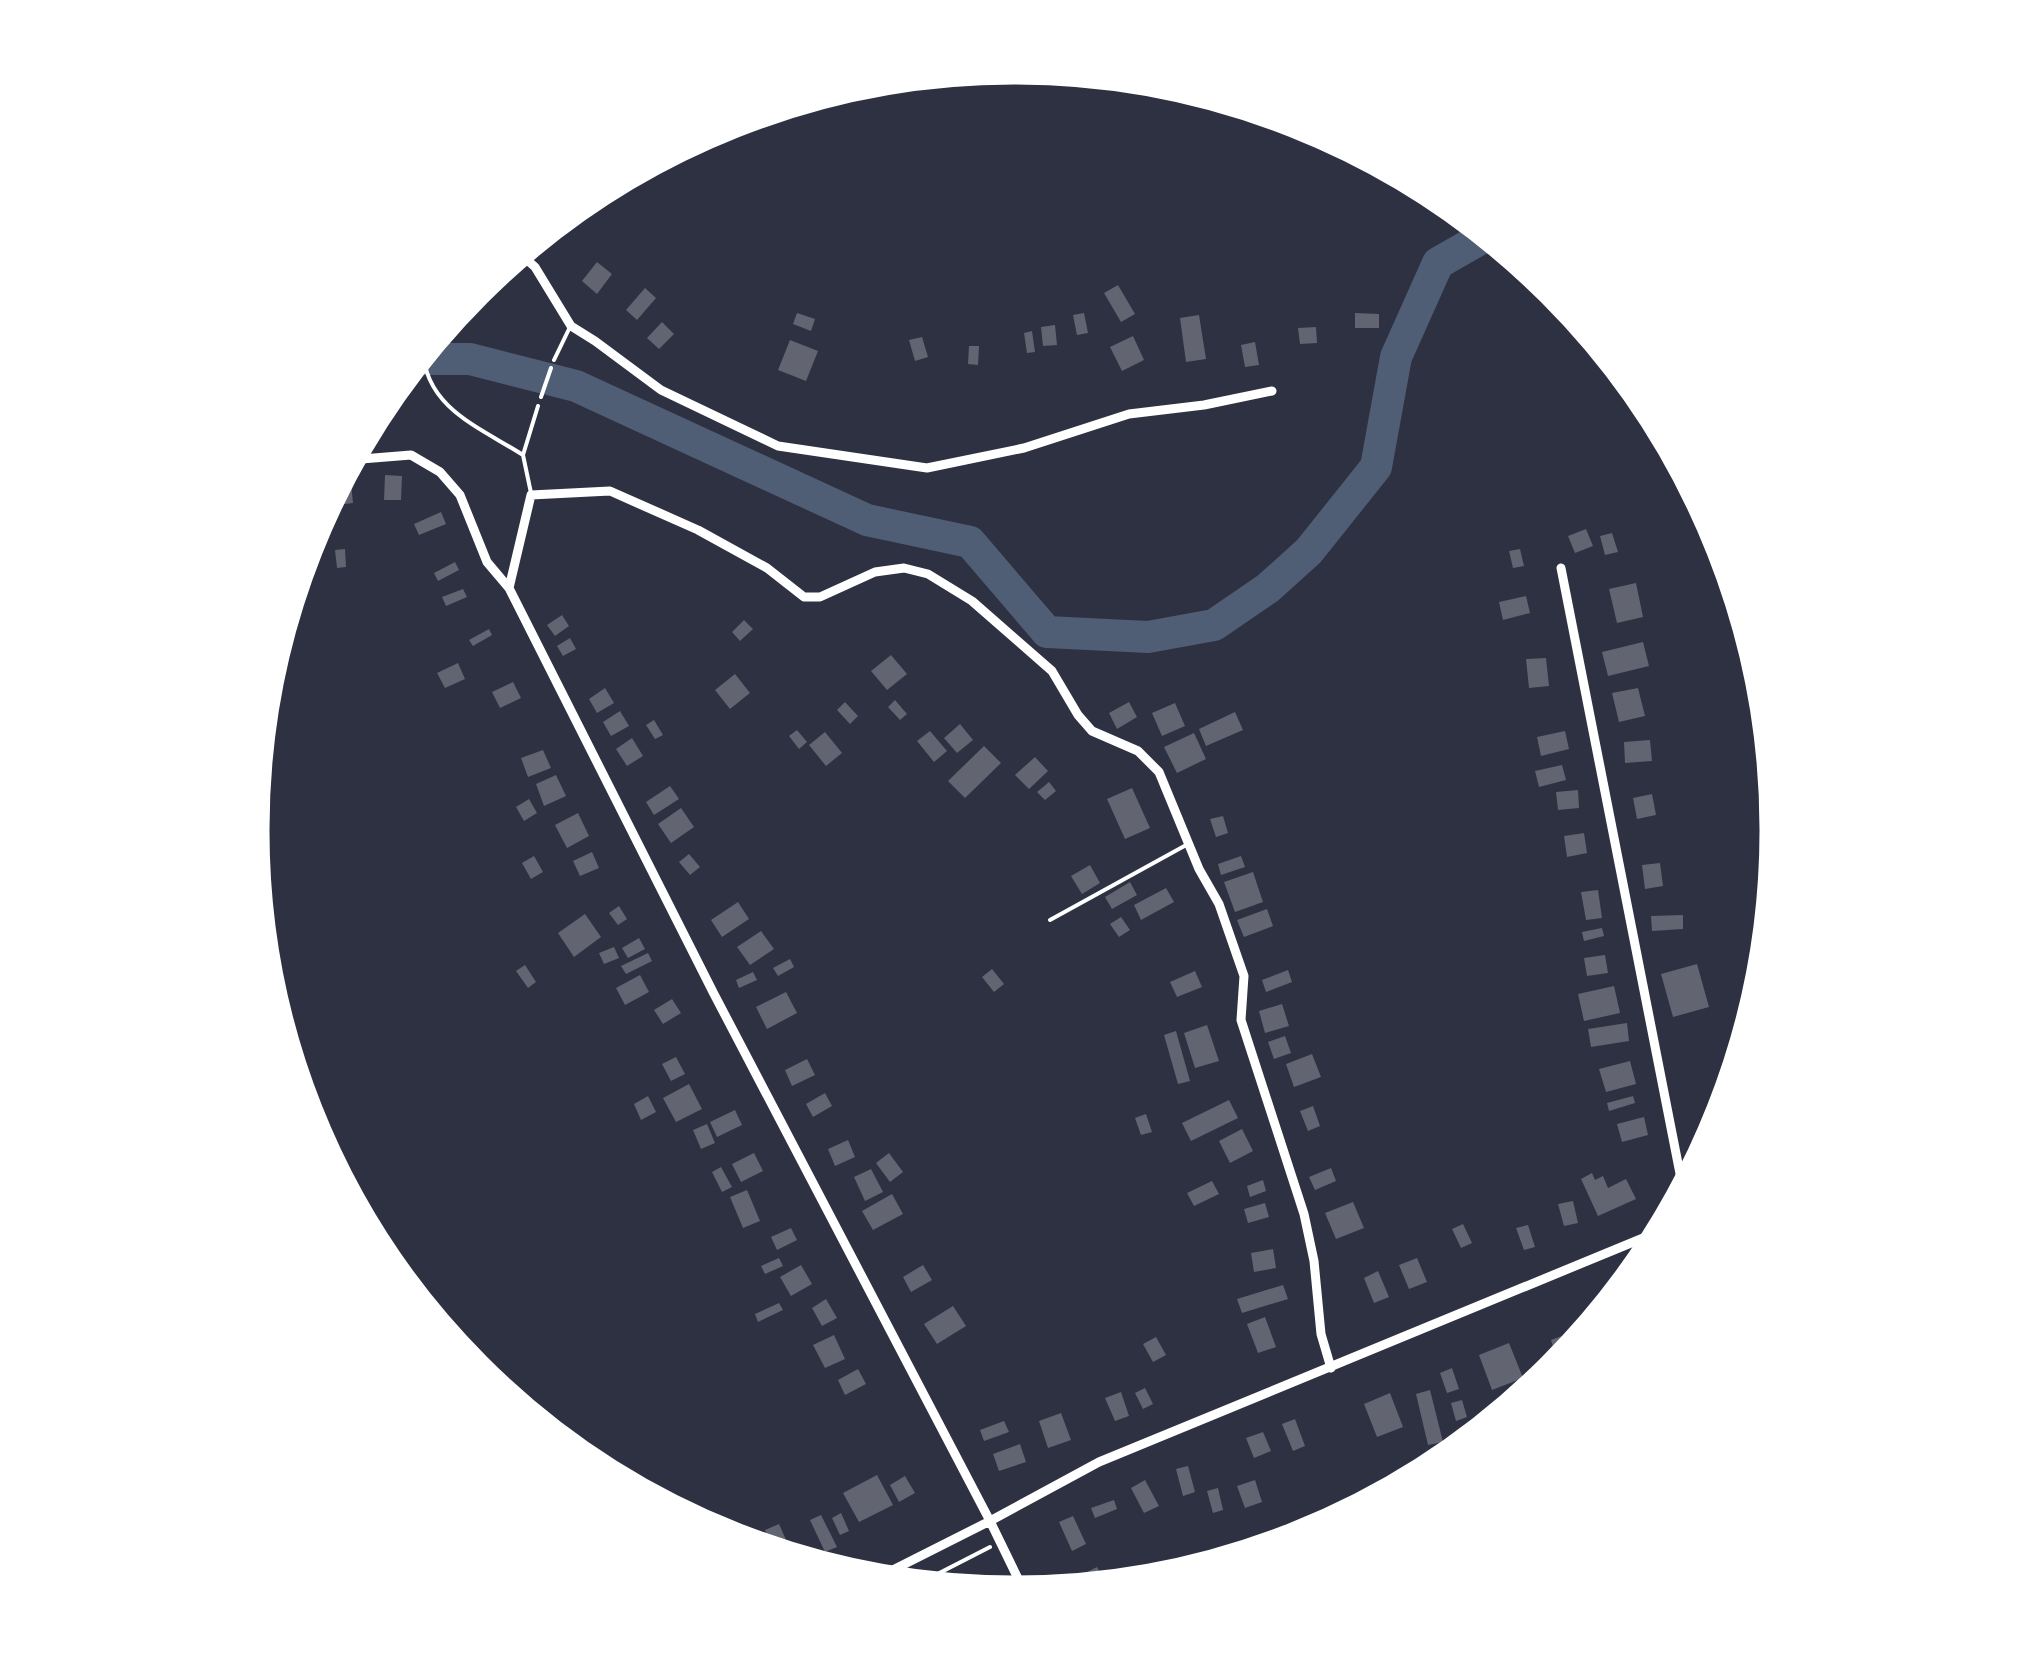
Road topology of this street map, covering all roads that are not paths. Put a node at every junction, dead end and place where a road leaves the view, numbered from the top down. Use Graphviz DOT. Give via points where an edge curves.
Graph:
graph roads {
  1 [pos="529,262"];
  2 [pos="571,326"];
  3 [pos="554,360"];
  4 [pos="426,369"];
  5 [pos="1272,391"];
  6 [pos="538,406"];
  7 [pos="523,454"];
  8 [pos="365,459"];
  9 [pos="531,494"];
  10 [pos="1560,568"];
  11 [pos="509,588"];
  12 [pos="1188,844"];
  13 [pos="1050,920"];
  14 [pos="1680,1171"];
  15 [pos="1640,1239"];
  16 [pos="1330,1368"];
  17 [pos="990,1521"];
  18 [pos="895,1568"];
  19 [pos="1018,1578"];
  1 -- 2 [label="street"];
  2 -- 3 [label="lane"];
  2 -- 5 [label="street" via="661,390 778,446 927,468 1024,448 1129,414"];
  4 -- 7 [label="lane" via="434,392 457,414"];
  6 -- 7 [label="lane"];
  7 -- 9 [label="lane"];
  8 -- 11 [label="street" via="411,456 440,472 460,495 487,562"];
  9 -- 11 [label="street"];
  9 -- 12 [label="street" via="610,491 698,530 804,597 875,572 904,568 928,574 972,601 1052,671 1092,730 1138,751 1159,772"];
  10 -- 14 [label="street"];
  11 -- 17 [label="street"];
  12 -- 13 [label="lane"];
  12 -- 16 [label="street" via="1219,904 1244,976 1241,1020 1304,1214"];
  15 -- 16 [label="street"];
  16 -- 17 [label="street" via="1099,1462"];
  17 -- 18 [label="street"];
  17 -- 19 [label="street"];
}
